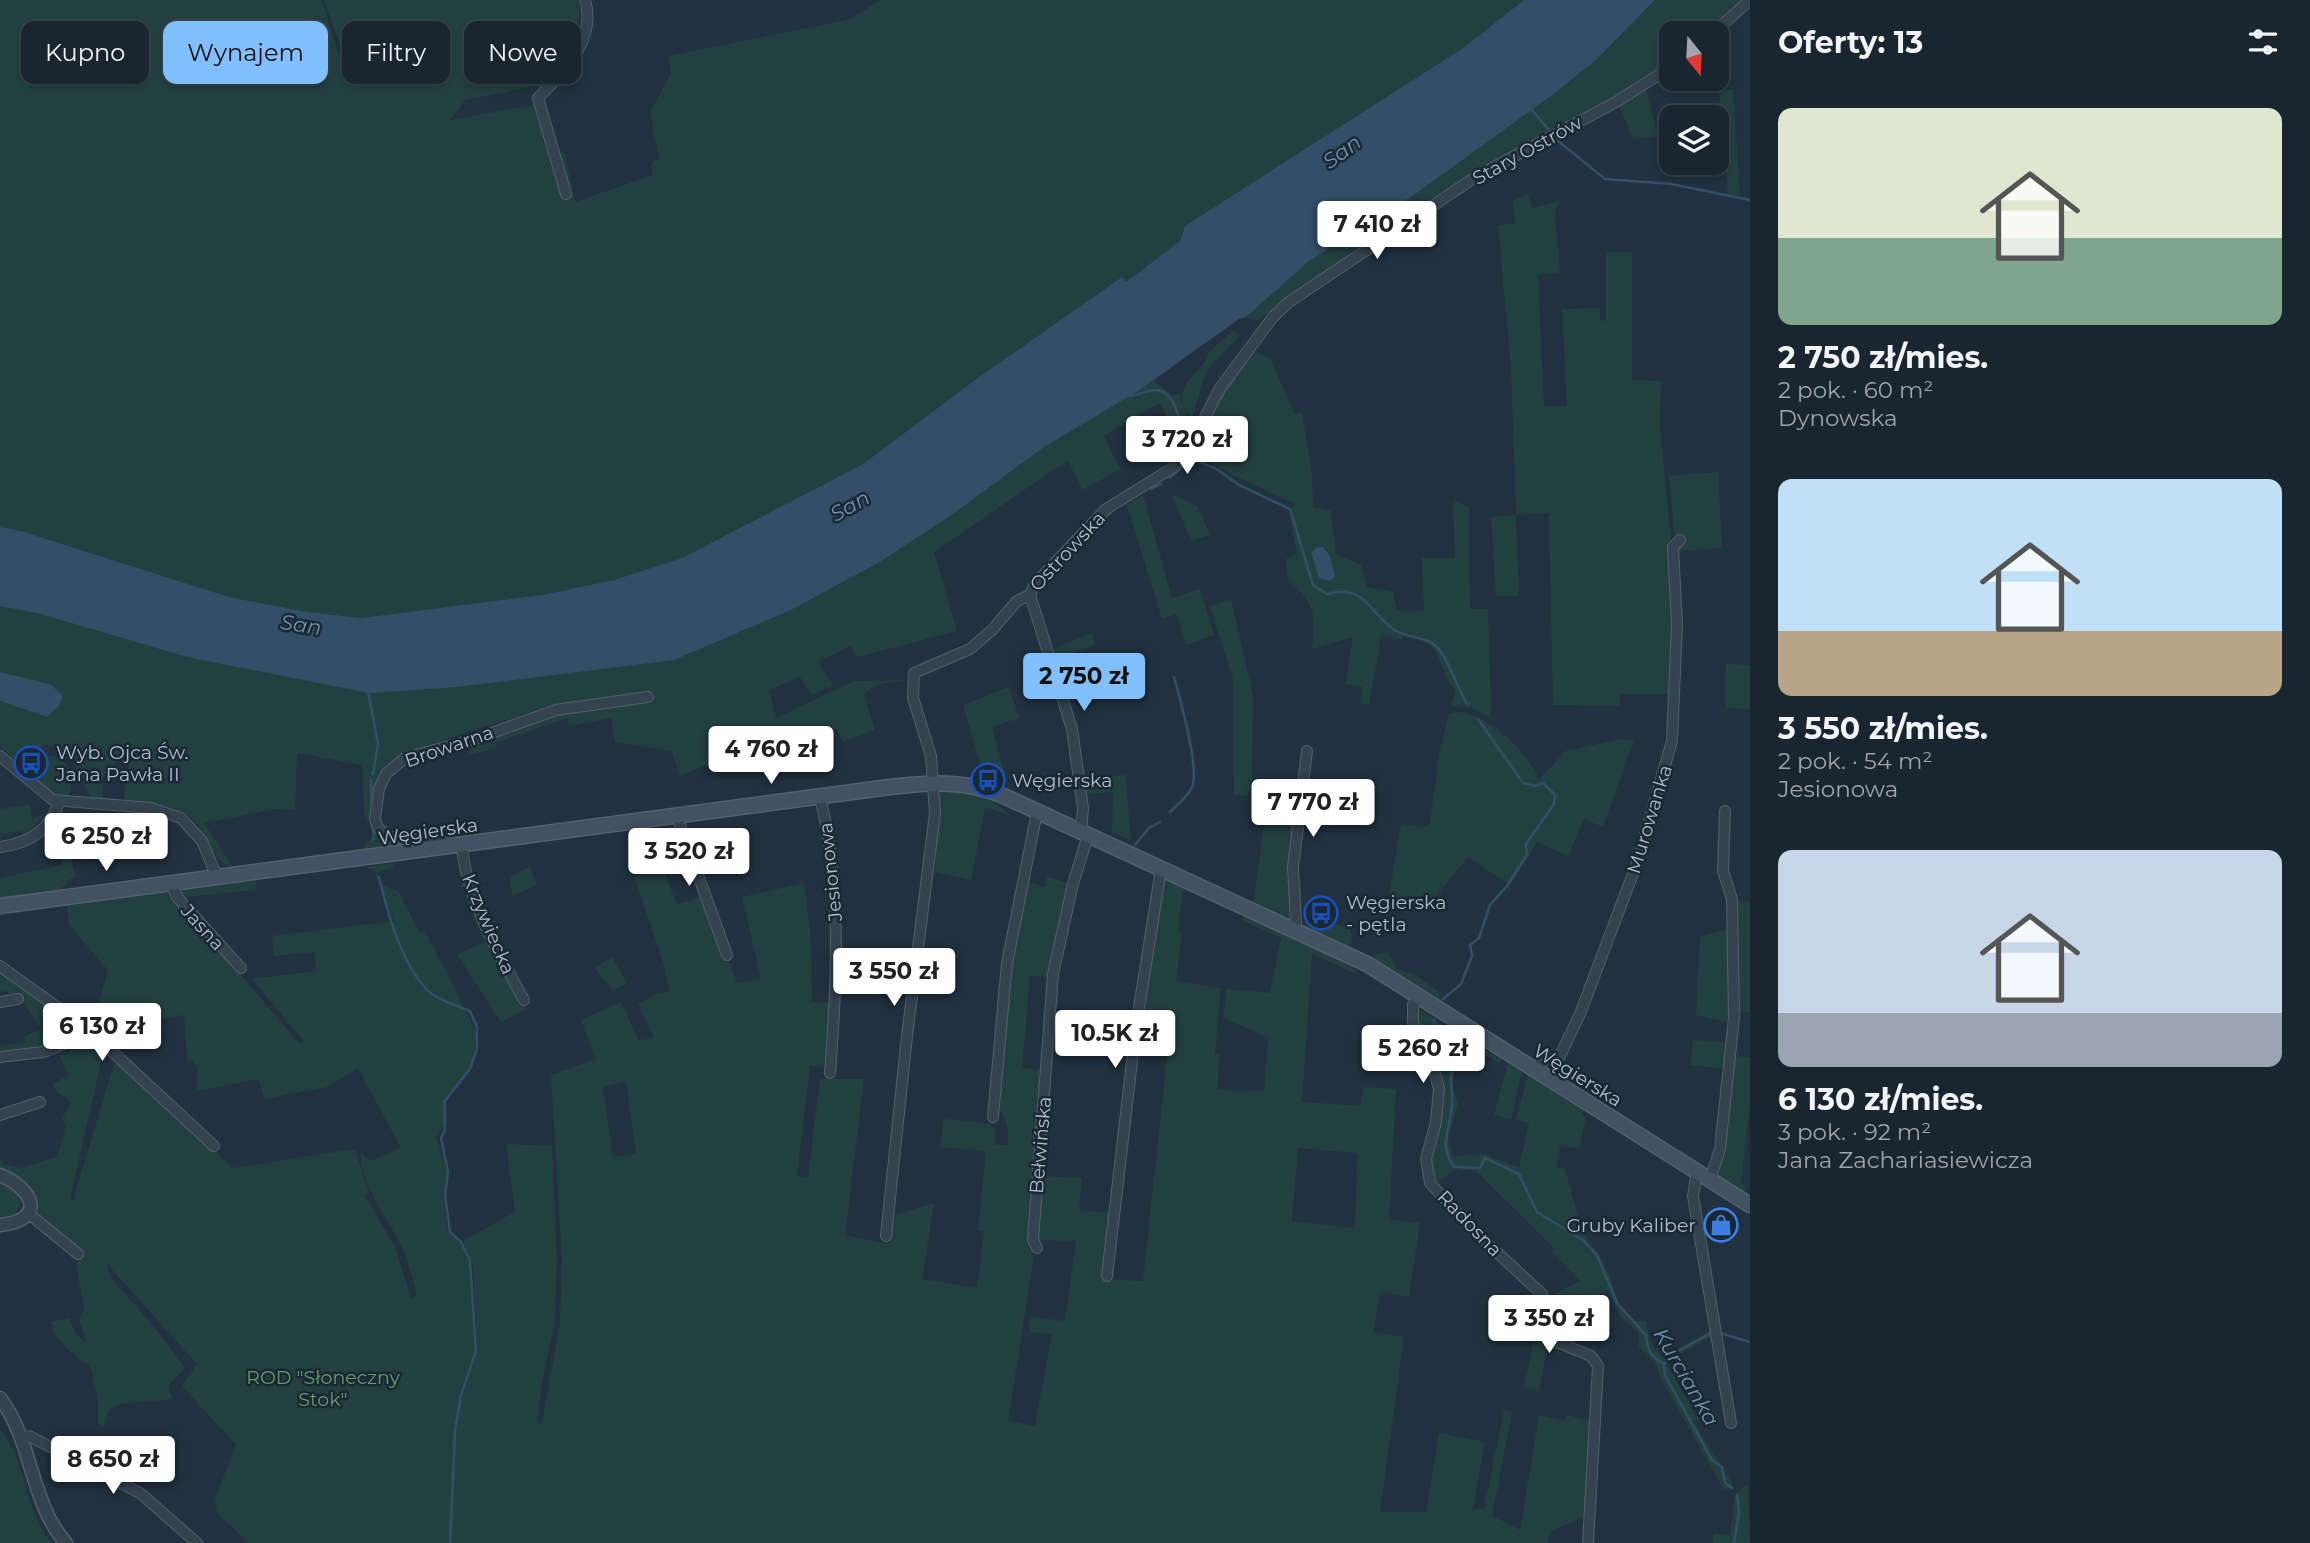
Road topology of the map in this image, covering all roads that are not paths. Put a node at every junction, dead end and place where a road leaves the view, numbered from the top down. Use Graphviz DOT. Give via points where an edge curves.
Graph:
graph roads {
  1 [pos="585,0"];
  2 [pos="1750,0"];
  3 [pos="1726,21"];
  4 [pos="1659,75"];
  5 [pos="566,194"];
  6 [pos="1282,309"];
  7 [pos="1680,540"];
  8 [pos="1030,594"];
  9 [pos="648,697"];
  10 [pos="1307,751"];
  11 [pos="0,756"];
  12 [pos="934,782"];
  13 [pos="820,797"];
  14 [pos="60,802"];
  15 [pos="1725,811"];
  16 [pos="1037,812"];
  17 [pos="677,817"];
  18 [pos="1084,833"];
  19 [pos="0,847"];
  20 [pos="457,847"];
  21 [pos="1161,869"];
  22 [pos="217,877"];
  23 [pos="170,883"];
  24 [pos="0,906"];
  25 [pos="1293,929"];
  26 [pos="727,955"];
  27 [pos="0,966"];
  28 [pos="241,968"];
  29 [pos="1418,997"];
  30 [pos="18,999"];
  31 [pos="524,1000"];
  32 [pos="0,1002"];
  33 [pos="69,1042"];
  34 [pos="0,1057"];
  35 [pos="1534,1070"];
  36 [pos="830,1073"];
  37 [pos="40,1102"];
  38 [pos="0,1115"];
  39 [pos="993,1116"];
  40 [pos="214,1146"];
  41 [pos="0,1175"];
  42 [pos="1703,1176"];
  43 [pos="1750,1205"];
  44 [pos="27,1213"];
  45 [pos="0,1226"];
  46 [pos="887,1236"];
  47 [pos="1037,1248"];
  48 [pos="78,1254"];
  49 [pos="1107,1276"];
  50 [pos="0,1398"];
  51 [pos="1731,1423"];
  52 [pos="24,1438"];
  53 [pos="66,1543"];
  54 [pos="197,1543"];
  55 [pos="1588,1543"];
  1 -- 5 [label="street" via="589,13 577,55 538,98"];
  2 -- 3 [label="street"];
  4 -- 6 [label="street, Stary Ostrów" via="1477,176"];
  6 -- 8 [label="street, Ostrowska" via="1220,388 1191,445 1174,467 1105,509"];
  7 -- 35 [label="street, Murowanka" via="1673,547 1677,625 1672,741 1637,863 1580,1014 1559,1058 1544,1060"];
  8 -- 12 [label="street, Ostrowska" via="1017,601 970,649 925,666 912,677 914,705 931,756"];
  8 -- 18 [label="street, Bełwińska" via="1072,729"];
  9 -- 20 [label="street, Browarna" via="556,710 397,764 379,789 378,828 390,837"];
  10 -- 25 [label="street" via="1293,868"];
  11 -- 14 [label="street"];
  12 -- 13 [label="main road, Węgierska"];
  12 -- 16 [label="main road, Węgierska" via="981,788"];
  12 -- 46 [label="street" via="930,868 906,1036"];
  13 -- 17 [label="main road, Węgierska"];
  13 -- 36 [label="street, Jesionowa" via="837,905"];
  14 -- 19 [label="street" via="39,834"];
  14 -- 22 [label="street" via="140,807 176,816 198,835"];
  15 -- 42 [label="street" via="1723,871 1732,899 1734,1018 1720,1149"];
  16 -- 18 [label="main road, Węgierska"];
  16 -- 39 [label="street" via="1007,963"];
  17 -- 20 [label="main road, Węgierska"];
  17 -- 26 [label="street"];
  18 -- 21 [label="main road, Węgierska"];
  18 -- 47 [label="street, Bełwińska" via="1053,974 1033,1240"];
  20 -- 22 [label="main road, Węgierska"];
  20 -- 31 [label="street, Krzywiecka" via="478,906"];
  21 -- 25 [label="main road, Węgierska"];
  21 -- 49 [label="street" via="1136,1027"];
  22 -- 23 [label="main road, Węgierska"];
  23 -- 24 [label="main road, Węgierska"];
  23 -- 28 [label="street, Jasna" via="177,897"];
  25 -- 29 [label="main road, Węgierska" via="1367,964"];
  27 -- 40 [label="street" via="89,1030"];
  29 -- 35 [label="main road, Węgierska"];
  29 -- 55 [label="street, Radosna" via="1413,1023 1439,1089 1426,1158 1430,1183 1542,1294 1557,1342 1591,1356 1598,1366"];
  30 -- 32 [label="street"];
  33 -- 34 [label="street" via="44,1052"];
  35 -- 42 [label="main road, Węgierska"];
  37 -- 38 [label="street"];
  41 -- 44 [label="street" via="28,1192"];
  42 -- 43 [label="main road, Węgierska"];
  42 -- 51 [label="street" via="1693,1196"];
  44 -- 45 [label="street" via="16,1223"];
  44 -- 48 [label="street"];
  50 -- 52 [label="street"];
  52 -- 53 [label="street" via="47,1516"];
  52 -- 54 [label="street" via="54,1447 140,1493"];
}
